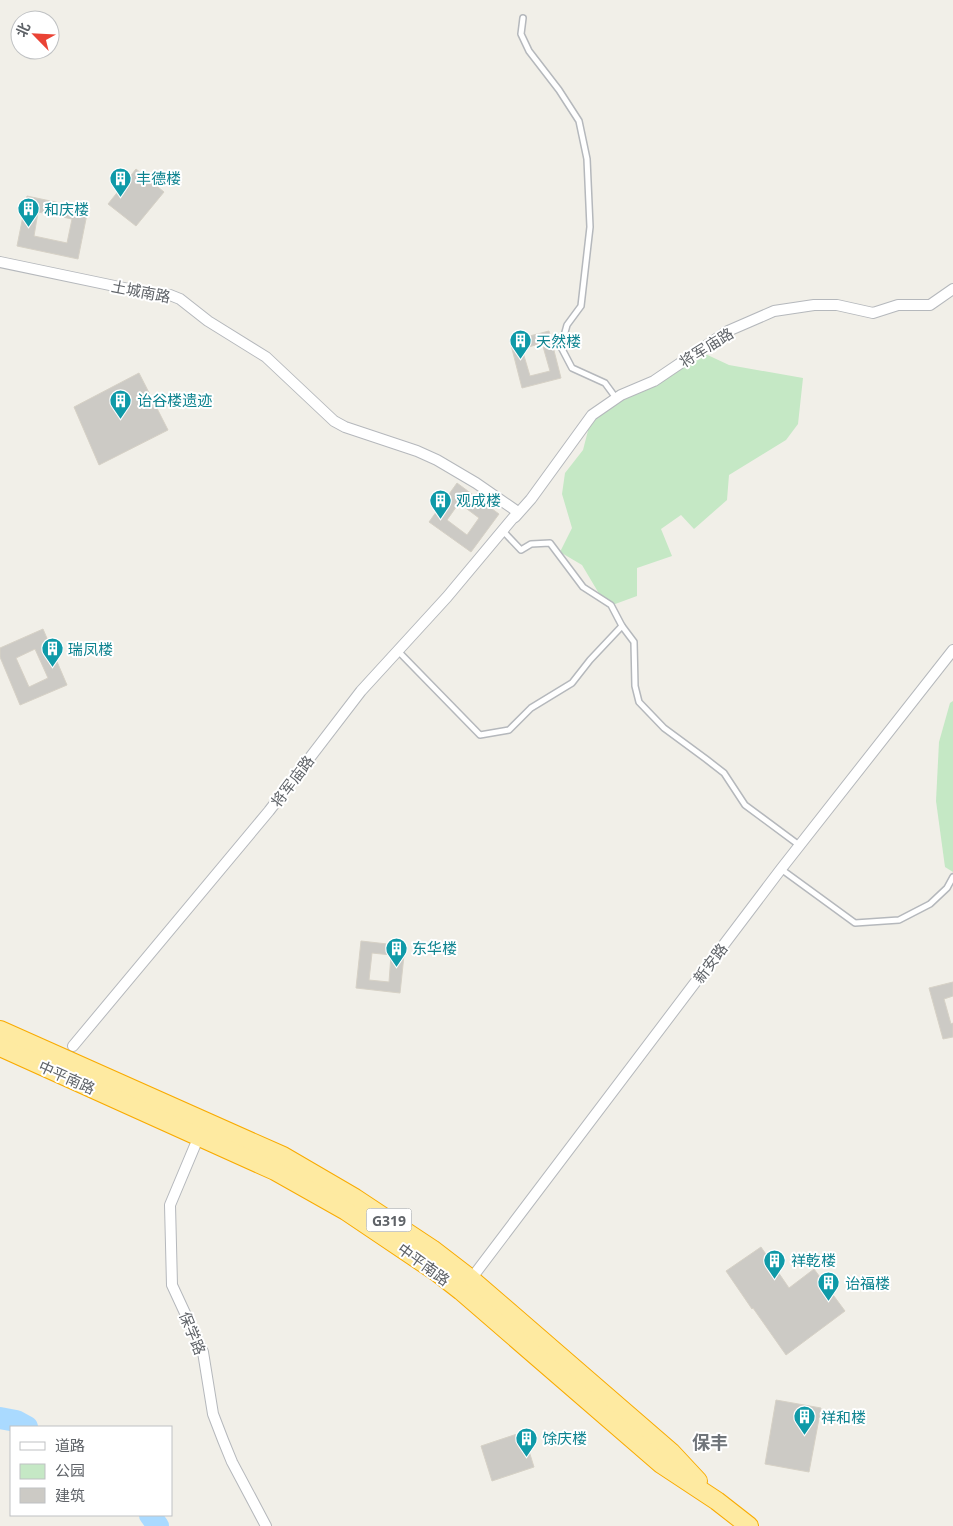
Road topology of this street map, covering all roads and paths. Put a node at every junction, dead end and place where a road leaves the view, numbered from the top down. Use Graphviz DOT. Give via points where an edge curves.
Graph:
graph roads {
  1 [pos="523,18"];
  2 [pos="0,262"];
  3 [pos="953,289"];
  4 [pos="616,398"];
  5 [pos="516,515"];
  6 [pos="503,531"];
  7 [pos="622,626"];
  8 [pos="398,650"];
  9 [pos="953,650"];
  10 [pos="800,846"];
  11 [pos="781,869"];
  12 [pos="953,877"];
  13 [pos="0,1030"];
  14 [pos="73,1046"];
  15 [pos="0,1047"];
  16 [pos="199,1136"];
  17 [pos="472,1279"];
  18 [pos="717,1502"];
  19 [pos="266,1526"];
  20 [pos="749,1526"];
  1 -- 4 [label="lane" via="521,34 529,51 579,121 586,159 590,227 581,306 567,325 561,347 572,368 604,383"];
  2 -- 5 [label="street, 土城南路" via="180,299 208,321 266,357 334,421 430,457 476,483"];
  3 -- 4 [label="street, 将军庙路" via="930,305 898,305 873,313 814,305 774,311 728,331 654,381"];
  4 -- 5 [label="street, 将军庙路" via="592,415"];
  5 -- 6 [label="street, 将军庙路"];
  6 -- 7 [label="lane" via="521,550 531,544 550,543 583,587 611,605"];
  6 -- 8 [label="street, 将军庙路"];
  7 -- 8 [label="lane" via="572,683 531,708 509,730 480,735"];
  7 -- 10 [label="lane" via="634,642 635,686 639,702 664,728 724,773 745,805"];
  8 -- 14 [label="street, 将军庙路" via="361,691 269,811"];
  9 -- 10 [label="street, 新安路"];
  10 -- 11 [label="street, 新安路"];
  11 -- 12 [label="lane" via="855,922 899,920 930,904 947,888"];
  11 -- 17 [label="street, 新安路"];
  13 -- 17 [label="highway, G319" via="283,1156 386,1218"];
  15 -- 16 [label="highway, 中平南路 / G319"];
  16 -- 18 [label="highway, 中平南路 / G319" via="311,1190 423,1262 660,1464"];
  16 -- 19 [label="street, 保学路" via="170,1205 172,1285 204,1352 213,1414 223,1440"];
  17 -- 18 [label="highway, G319" via="671,1452"];
  18 -- 20 [label="highway, 中平南路 / G319"];
}
